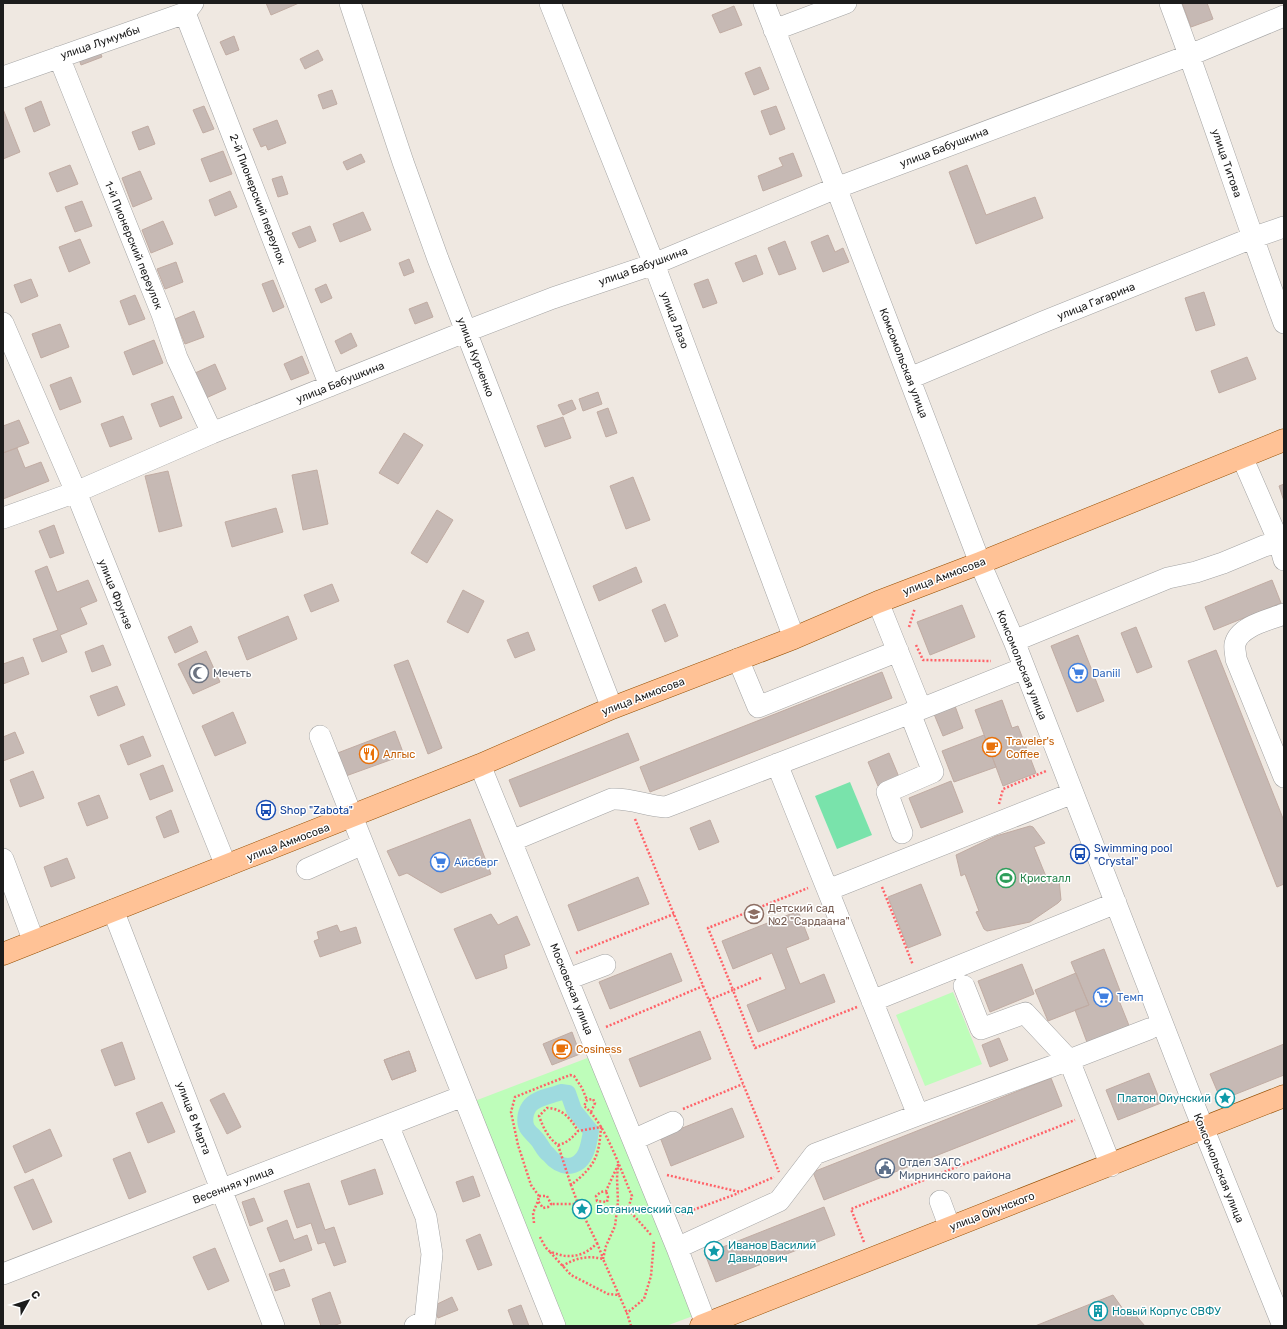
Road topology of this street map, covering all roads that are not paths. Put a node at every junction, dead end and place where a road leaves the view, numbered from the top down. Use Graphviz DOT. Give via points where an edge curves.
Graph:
graph roads {
  1 [pos="350,3"];
  2 [pos="550,3"];
  3 [pos="764,3"];
  4 [pos="846,3"];
  5 [pos="1170,3"];
  6 [pos="189,8"];
  7 [pos="1284,16"];
  8 [pos="774,30"];
  9 [pos="1190,55"];
  10 [pos="59,57"];
  11 [pos="3,76"];
  12 [pos="836,188"];
  13 [pos="1284,227"];
  14 [pos="1252,238"];
  15 [pos="654,264"];
  16 [pos="3,323"];
  17 [pos="1284,323"];
  18 [pos="467,331"];
  19 [pos="910,378"];
  20 [pos="330,386"];
  21 [pos="212,433"];
  22 [pos="1284,440"];
  23 [pos="1242,457"];
  24 [pos="76,492"];
  25 [pos="3,518"];
  26 [pos="1282,547"];
  27 [pos="980,562"];
  28 [pos="878,602"];
  29 [pos="1284,614"];
  30 [pos="794,638"];
  31 [pos="1014,641"];
  32 [pos="906,645"];
  33 [pos="738,659"];
  34 [pos="1024,668"];
  35 [pos="612,708"];
  36 [pos="915,711"];
  37 [pos="320,736"];
  38 [pos="777,764"];
  39 [pos="480,765"];
  40 [pos="1284,777"];
  41 [pos="1073,793"];
  42 [pos="352,816"];
  43 [pos="902,833"];
  44 [pos="511,841"];
  45 [pos="363,844"];
  46 [pos="3,859"];
  47 [pos="226,866"];
  48 [pos="307,868"];
  49 [pos="818,889"];
  50 [pos="1116,904"];
  51 [pos="113,910"];
  52 [pos="34,942"];
  53 [pos="3,954"];
  54 [pos="605,965"];
  55 [pos="568,979"];
  56 [pos="964,986"];
  57 [pos="866,1004"];
  58 [pos="1149,1029"];
  59 [pos="1069,1060"];
  60 [pos="464,1096"];
  61 [pos="1284,1096"];
  62 [pos="918,1115"];
  63 [pos="676,1116"];
  64 [pos="388,1125"];
  65 [pos="1204,1128"];
  66 [pos="633,1140"];
  67 [pos="1111,1166"];
  68 [pos="221,1190"];
  69 [pos="940,1201"];
  70 [pos="950,1228"];
  71 [pos="677,1248"];
  72 [pos="3,1274"];
  73 [pos="704,1325"];
  74 [pos="274,1326"];
  75 [pos="415,1326"];
  76 [pos="555,1326"];
  77 [pos="1283,1326"];
  1 -- 18 [label="street, улица Курченко" via="408,177"];
  2 -- 15 [label="street, улица Лазо"];
  3 -- 8 [label="street, Комсомольская улица"];
  4 -- 8 [label="street"];
  5 -- 9 [label="street, улица Титова"];
  6 -- 10 [label="street, улица Лумумбы"];
  6 -- 20 [label="street, 2-й Пионерский переулок"];
  7 -- 9 [label="street, улица Бабушкина"];
  8 -- 12 [label="street, Комсомольская улица"];
  9 -- 12 [label="street, улица Бабушкина"];
  9 -- 14 [label="street, улица Титова"];
  10 -- 11 [label="street, улица Лумумбы"];
  10 -- 21 [label="street, 1-й Пионерский переулок" via="162,314 177,358"];
  12 -- 15 [label="street, улица Бабушкина"];
  12 -- 19 [label="street, Комсомольская улица"];
  13 -- 14 [label="street, улица Гагарина"];
  14 -- 17 [label="street, улица Титова"];
  14 -- 19 [label="street, улица Гагарина"];
  15 -- 18 [label="street, улица Бабушкина" via="553,298"];
  15 -- 30 [label="street, улица Лазо"];
  16 -- 24 [label="street, улица Фрунзе"];
  18 -- 20 [label="street, улица Бабушкина"];
  18 -- 35 [label="street, улица Курченко"];
  19 -- 27 [label="street, Комсомольская улица"];
  20 -- 21 [label="street, улица Бабушкина"];
  21 -- 24 [label="street, улица Бабушкина"];
  22 -- 23 [label="main road, улица Аммосова"];
  23 -- 26 [label="street"];
  23 -- 27 [label="main road, улица Аммосова"];
  24 -- 25 [label="street, улица Бабушкина"];
  24 -- 47 [label="street, улица Фрунзе"];
  26 -- 31 [label="street" via="1264,546 1202,570 1168,578"];
  27 -- 28 [label="main road, улица Аммосова"];
  27 -- 31 [label="street, Комсомольская улица"];
  28 -- 30 [label="main road, улица Аммосова"];
  28 -- 32 [label="street"];
  29 -- 40 [label="street" via="1245,629 1235,643 1236,660"];
  30 -- 33 [label="main road, улица Аммосова"];
  31 -- 34 [label="street, Комсомольская улица"];
  32 -- 33 [label="street" via="758,707"];
  32 -- 36 [label="street"];
  33 -- 35 [label="main road, улица Аммосова"];
  34 -- 36 [label="street"];
  34 -- 41 [label="street, Комсомольская улица"];
  35 -- 39 [label="main road, улица Аммосова"];
  36 -- 38 [label="street"];
  36 -- 43 [label="street" via="933,772 887,792"];
  37 -- 42 [label="street"];
  38 -- 44 [label="street" via="666,808 624,798 612,799"];
  38 -- 49 [label="street"];
  39 -- 42 [label="main road, улица Аммосова"];
  39 -- 44 [label="street, Московская улица"];
  41 -- 49 [label="street" via="875,871"];
  41 -- 50 [label="street, Комсомольская улица"];
  42 -- 45 [label="street"];
  42 -- 47 [label="main road, улица Аммосова"];
  44 -- 55 [label="street, Московская улица"];
  45 -- 48 [label="street"];
  45 -- 60 [label="street"];
  46 -- 52 [label="street"];
  47 -- 51 [label="main road, улица Аммосова"];
  49 -- 57 [label="street"];
  50 -- 57 [label="street"];
  50 -- 65 [label="street, Комсомольская улица"];
  51 -- 52 [label="main road, улица Аммосова"];
  51 -- 68 [label="street, улица 8 Марта"];
  52 -- 53 [label="main road, улица Аммосова"];
  54 -- 55 [label="street"];
  55 -- 66 [label="street, Московская улица"];
  56 -- 59 [label="street" via="981,1029 1025,1013"];
  57 -- 62 [label="street"];
  58 -- 59 [label="street"];
  59 -- 62 [label="street"];
  59 -- 67 [label="street"];
  60 -- 64 [label="street, Весенняя улица"];
  60 -- 76 [label="street"];
  61 -- 65 [label="main road, улица Ойунского"];
  62 -- 71 [label="street" via="815,1154 779,1201"];
  63 -- 66 [label="street"];
  64 -- 68 [label="street, Весенняя улица"];
  64 -- 75 [label="street" via="426,1217 432,1254 425,1321"];
  65 -- 67 [label="main road, улица Ойунского"];
  65 -- 77 [label="street, Комсомольская улица"];
  66 -- 71 [label="street, Московская улица"];
  67 -- 70 [label="main road, улица Ойунского"];
  68 -- 72 [label="street, Весенняя улица"];
  68 -- 74 [label="street, улица 8 Марта"];
  69 -- 70 [label="street"];
  70 -- 73 [label="main road, улица Ойунского"];
  71 -- 73 [label="street, Московская улица"];
}
